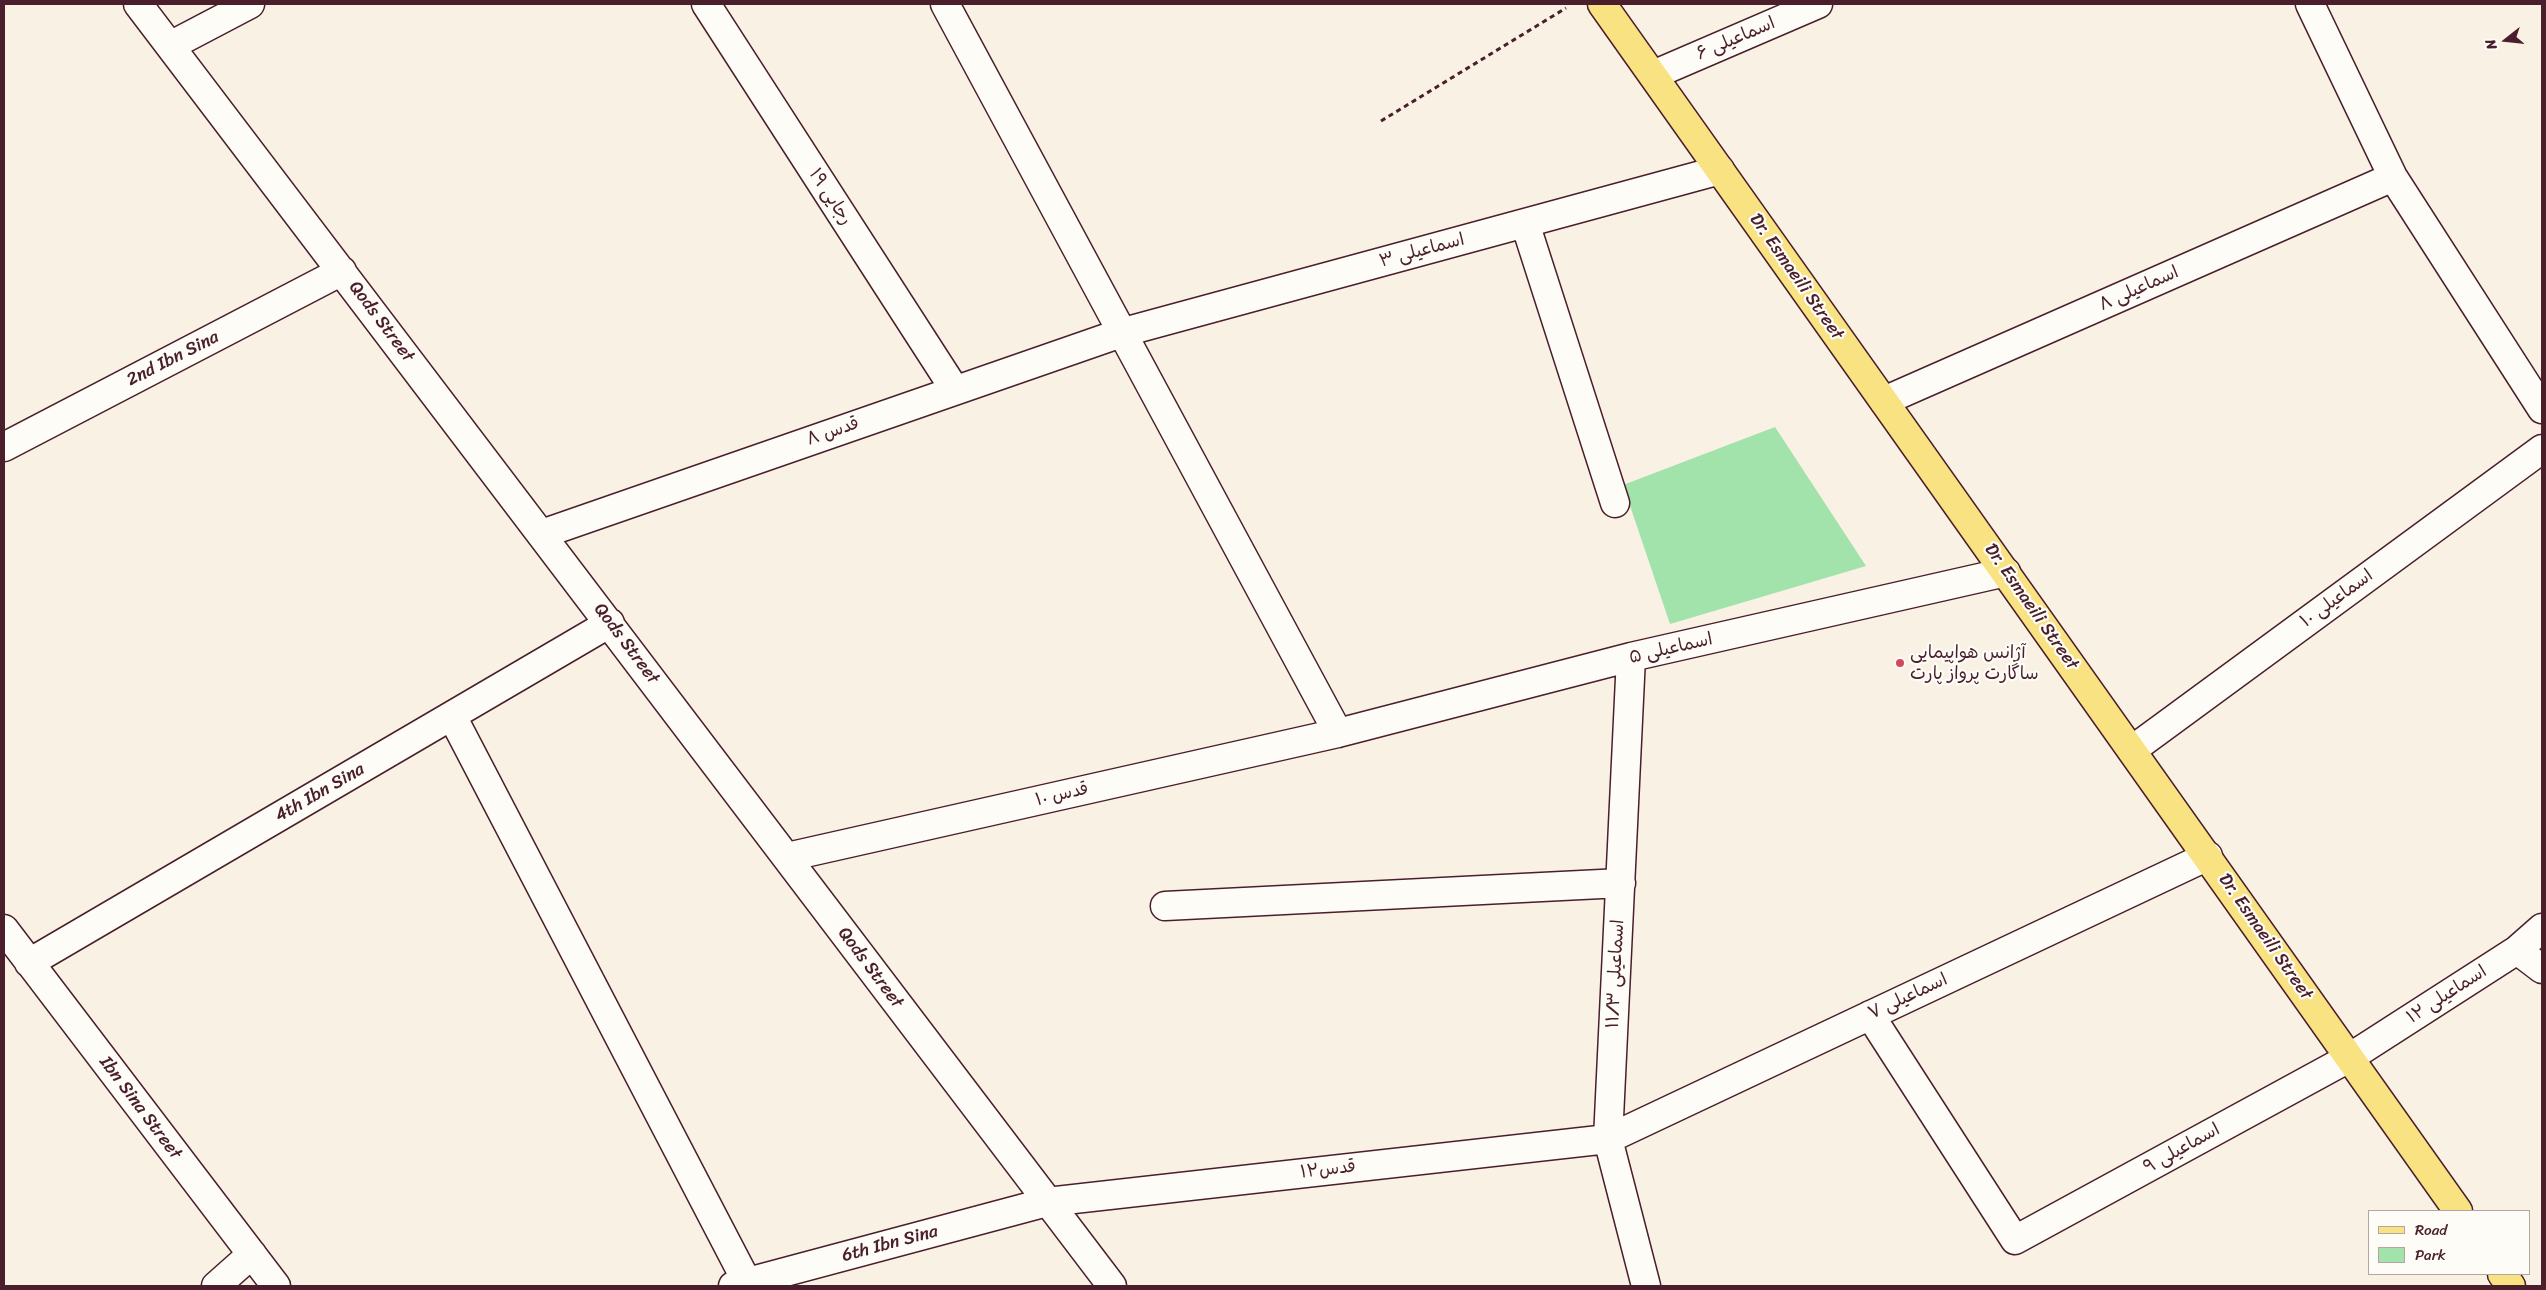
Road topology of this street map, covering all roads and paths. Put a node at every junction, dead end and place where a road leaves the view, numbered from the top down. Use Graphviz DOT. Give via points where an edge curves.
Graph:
graph roads {
  1 [pos="138,4"];
  2 [pos="250,4"];
  3 [pos="706,4"];
  4 [pos="945,4"];
  5 [pos="1572,4"];
  6 [pos="1602,4"];
  7 [pos="1818,4"];
  8 [pos="2310,4"];
  9 [pos="170,46"];
  10 [pos="1653,75"];
  11 [pos="1381,121"];
  12 [pos="1720,170"];
  13 [pos="2394,177"];
  14 [pos="1525,223"];
  15 [pos="342,271"];
  16 [pos="1124,332"];
  17 [pos="955,390"];
  18 [pos="1884,401"];
  19 [pos="2542,409"];
  20 [pos="4,447"];
  21 [pos="2542,449"];
  22 [pos="1615,503"];
  23 [pos="542,534"];
  24 [pos="2006,572"];
  25 [pos="610,623"];
  26 [pos="1632,657"];
  27 [pos="452,716"];
  28 [pos="1338,733"];
  29 [pos="2132,750"];
  30 [pos="2208,856"];
  31 [pos="787,858"];
  32 [pos="1621,883"];
  33 [pos="1165,906"];
  34 [pos="2542,928"];
  35 [pos="4,929"];
  36 [pos="2517,950"];
  37 [pos="30,963"];
  38 [pos="2542,968"];
  39 [pos="1870,1015"];
  40 [pos="2349,1058"];
  41 [pos="1608,1139"];
  42 [pos="1047,1202"];
  43 [pos="2457,1210"];
  44 [pos="252,1254"];
  45 [pos="2503,1275"];
  46 [pos="743,1285"];
  47 [pos="216,1286"];
  48 [pos="276,1286"];
  49 [pos="1112,1286"];
  50 [pos="1646,1286"];
  51 [pos="2511,1286"];
  1 -- 9 [label="street, Qods Street"];
  2 -- 9 [label="street"];
  3 -- 17 [label="street, رجایی ۱۹"];
  4 -- 16 [label="street"];
  5 -- 11 [label="path"];
  6 -- 10 [label="main road, Dr. Esmaeili Street"];
  7 -- 10 [label="street, اسماعیلی ۶"];
  8 -- 13 [label="street"];
  9 -- 15 [label="street, Qods Street"];
  10 -- 12 [label="main road, Dr. Esmaeili Street"];
  12 -- 14 [label="street, اسماعیلی ۳"];
  12 -- 18 [label="main road, Dr. Esmaeili Street"];
  13 -- 18 [label="street, اسماعیلی ۸"];
  13 -- 19 [label="street"];
  14 -- 16 [label="street, اسماعیلی ۳"];
  14 -- 22 [label="street"];
  15 -- 20 [label="street, 2nd Ibn Sina"];
  15 -- 23 [label="street, Qods Street"];
  16 -- 17 [label="street, قدس ۸"];
  16 -- 28 [label="street"];
  17 -- 23 [label="street, قدس ۸"];
  18 -- 24 [label="main road, Dr. Esmaeili Street"];
  21 -- 29 [label="street, اسماعیلی ۱۰"];
  23 -- 25 [label="street, Qods Street"];
  24 -- 26 [label="street, اسماعیلی ۵"];
  24 -- 29 [label="main road, Dr. Esmaeili Street"];
  25 -- 27 [label="street, 4th Ibn Sina"];
  25 -- 31 [label="street, Qods Street"];
  26 -- 28 [label="street, اسماعیلی ۵"];
  26 -- 32 [label="street, اسماعیلی ۱۱/۳"];
  27 -- 37 [label="street, 4th Ibn Sina"];
  27 -- 46 [label="street"];
  28 -- 31 [label="street, قدس ۱۰"];
  29 -- 30 [label="main road, Dr. Esmaeili Street"];
  30 -- 39 [label="street, اسماعیلی ۷"];
  30 -- 40 [label="main road, Dr. Esmaeili Street"];
  31 -- 42 [label="street, Qods Street"];
  32 -- 33 [label="street"];
  32 -- 41 [label="street, اسماعیلی ۱۱/۳"];
  34 -- 36 [label="street, اسماعیلی ۱۲"];
  35 -- 37 [label="street, Ibn Sina Street"];
  36 -- 38 [label="street"];
  36 -- 40 [label="street, اسماعیلی ۱۲"];
  37 -- 44 [label="street, Ibn Sina Street"];
  39 -- 40 [label="street, اسماعیلی ۹" via="2015,1240"];
  39 -- 41 [label="street, اسماعیلی ۷"];
  40 -- 43 [label="main road, Dr. Esmaeili Street"];
  41 -- 42 [label="street, قدس۱۲"];
  41 -- 50 [label="street, اسماعیلی ۱۱/۳"];
  42 -- 46 [label="street, 6th Ibn Sina"];
  42 -- 49 [label="street, Qods Street"];
  44 -- 47 [label="street"];
  44 -- 48 [label="street, Ibn Sina Street"];
  45 -- 51 [label="main road"];
}
